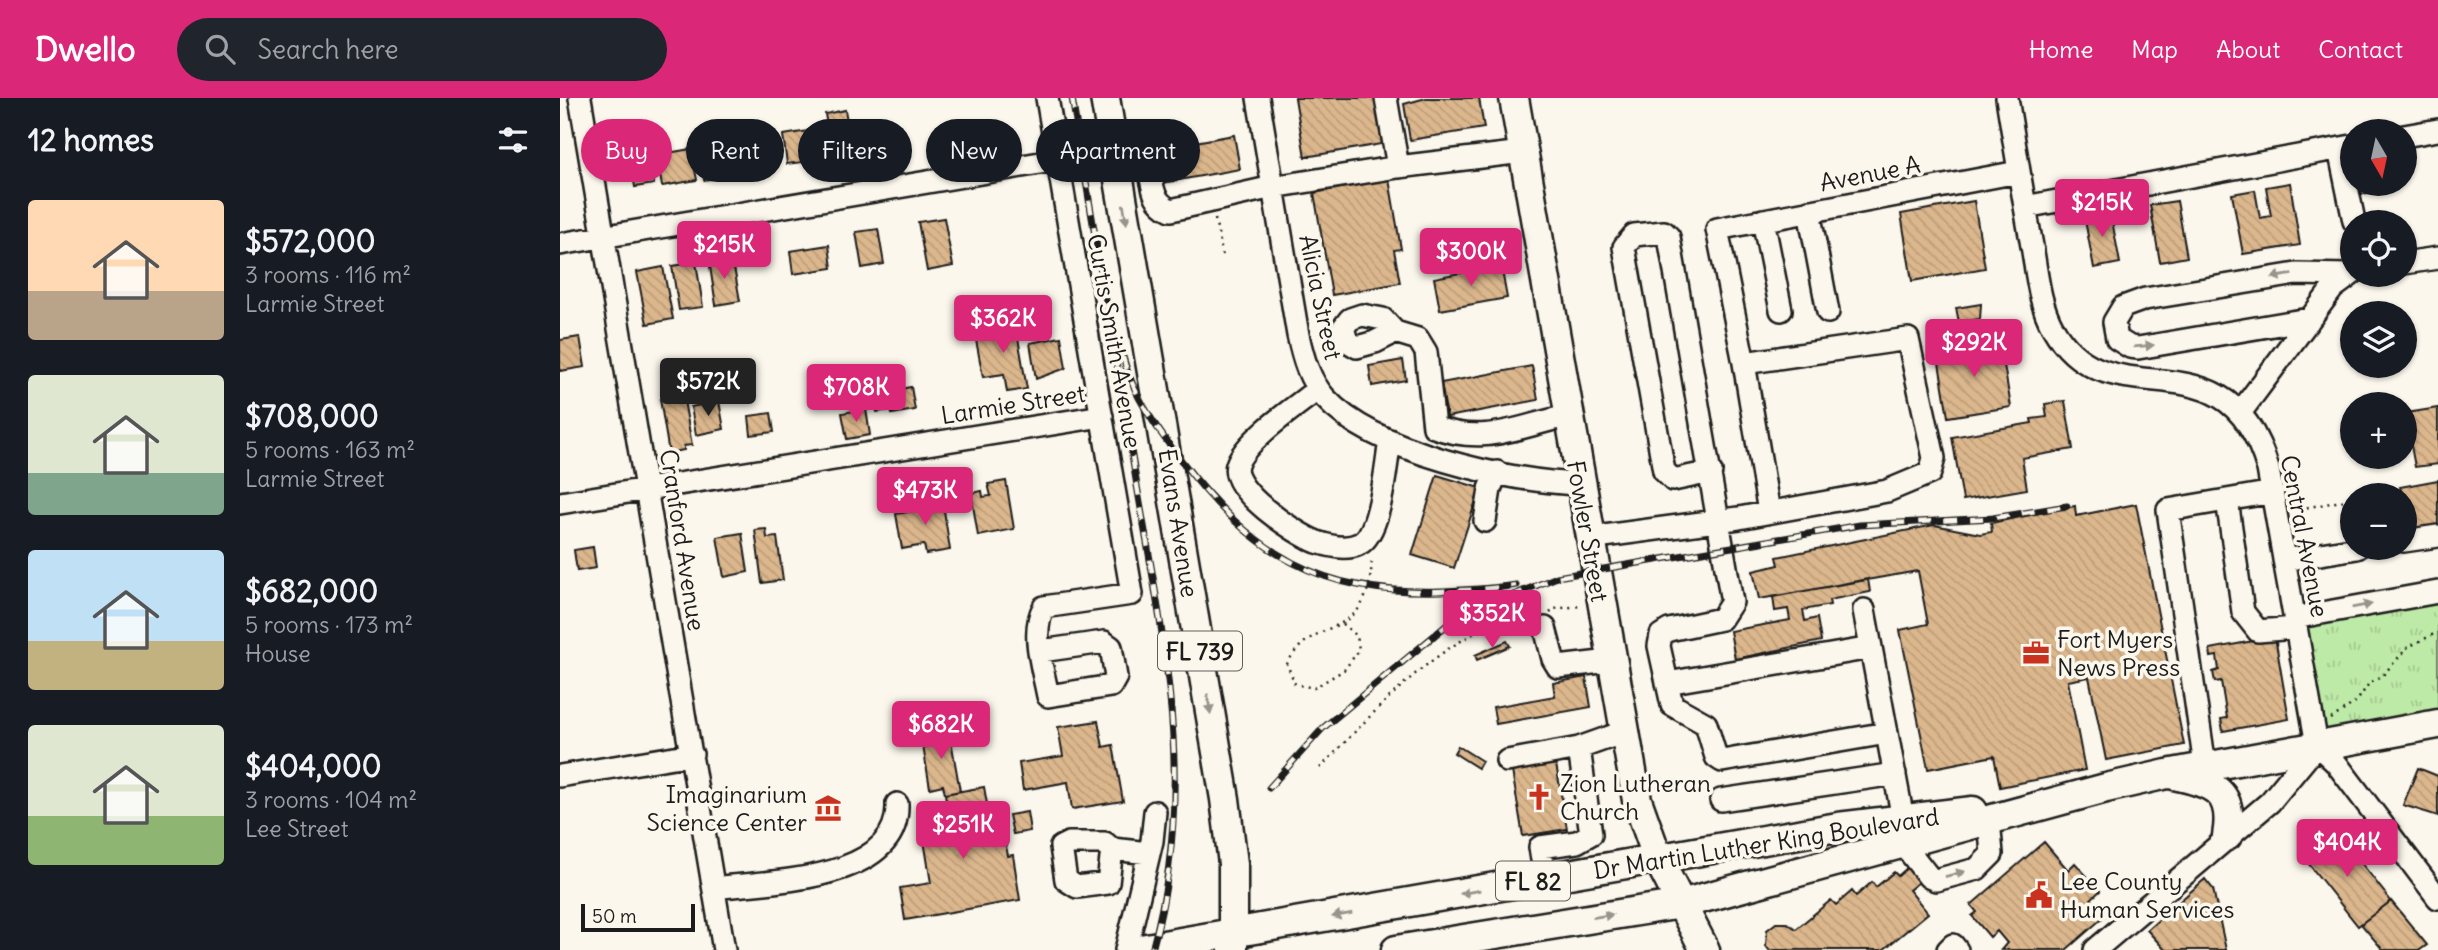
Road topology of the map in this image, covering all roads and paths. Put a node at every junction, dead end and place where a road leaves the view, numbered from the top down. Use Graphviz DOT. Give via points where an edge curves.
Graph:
graph roads {
  1 [pos="580,98"];
  2 [pos="1047,98"];
  3 [pos="1105,98"];
  4 [pos="1258,98"];
  5 [pos="1386,98"];
  6 [pos="1514,98"];
  7 [pos="2007,98"];
  8 [pos="1051,119"];
  9 [pos="2438,130"];
  10 [pos="2417,134"];
  11 [pos="2340,148"];
  12 [pos="1523,152"];
  13 [pos="1036,164"];
  14 [pos="1398,167"];
  15 [pos="2018,172"];
  16 [pos="1062,182"];
  17 [pos="1151,182"];
  18 [pos="1273,187"];
  19 [pos="1212,202"];
  20 [pos="2025,207"];
  21 [pos="1809,211"];
  22 [pos="1763,220"];
  23 [pos="604,237"];
  24 [pos="560,244"];
  25 [pos="1223,257"];
  26 [pos="2438,258"];
  27 [pos="2417,261"];
  28 [pos="2340,274"];
  29 [pos="2340,283"];
  30 [pos="1781,310"];
  31 [pos="1828,312"];
  32 [pos="2309,319"];
  33 [pos="1395,332"];
  34 [pos="1744,363"];
  35 [pos="1318,389"];
  36 [pos="2241,413"];
  37 [pos="1101,416"];
  38 [pos="1569,416"];
  39 [pos="1434,427"];
  40 [pos="1390,440"];
  41 [pos="1424,452"];
  42 [pos="1497,472"];
  43 [pos="1711,472"];
  44 [pos="1580,484"];
  45 [pos="648,489"];
  46 [pos="2227,500"];
  47 [pos="2340,500"];
  48 [pos="560,503"];
  49 [pos="2274,503"];
  50 [pos="1769,512"];
  51 [pos="1485,521"];
  52 [pos="1719,521"];
  53 [pos="1373,531"];
  54 [pos="2438,536"];
  55 [pos="1590,538"];
  56 [pos="2417,539"];
  57 [pos="2340,551"];
  58 [pos="2284,560"];
  59 [pos="2438,592"];
  60 [pos="1601,604"];
  61 [pos="1864,610"];
  62 [pos="1549,619"];
  63 [pos="2295,623"];
  64 [pos="1343,624"];
  65 [pos="2438,632"];
  66 [pos="1871,649"];
  67 [pos="1041,651"];
  68 [pos="1610,661"];
  69 [pos="1667,683"];
  70 [pos="2438,724"];
  71 [pos="1624,732"];
  72 [pos="1887,733"];
  73 [pos="2315,738"];
  74 [pos="1579,748"];
  75 [pos="692,754"];
  76 [pos="1507,761"];
  77 [pos="2205,766"];
  78 [pos="1320,768"];
  79 [pos="1895,774"];
  80 [pos="2168,774"];
  81 [pos="560,776"];
  82 [pos="1721,800"];
  83 [pos="2052,801"];
  84 [pos="897,804"];
  85 [pos="1155,813"];
  86 [pos="1989,820"];
  87 [pos="1904,832"];
  88 [pos="2227,836"];
  89 [pos="1112,849"];
  90 [pos="1149,853"];
  91 [pos="1658,859"];
  92 [pos="1545,879"];
  93 [pos="714,888"];
  94 [pos="2438,898"];
  95 [pos="1681,904"];
  96 [pos="1233,942"];
  97 [pos="1467,944"];
  98 [pos="724,950"];
  99 [pos="1126,950"];
  100 [pos="1135,950"];
  101 [pos="1396,950"];
  102 [pos="1705,950"];
  103 [pos="1948,950"];
  104 [pos="1957,950"];
  105 [pos="2095,950"];
  1 -- 23 [label="street, Cranford Avenue"];
  2 -- 8 [label="street, Curtis Smith Avenue"];
  3 -- 96 [label="main road, Evans Avenue / FL 739, one-way" via="1225,799 1233,864"];
  4 -- 18 [label="street, Alicia Street"];
  5 -- 14 [label="street"];
  6 -- 12 [label="main road, Fowler Street"];
  7 -- 15 [label="street, Central Avenue"];
  9 -- 10 [label="street"];
  11 -- 20 [label="street"];
  12 -- 14 [label="street"];
  12 -- 38 [label="main road, Fowler Street"];
  13 -- 23 [label="street"];
  14 -- 18 [label="street"];
  15 -- 20 [label="street, Central Avenue"];
  15 -- 21 [label="street, Avenue A"];
  16 -- 37 [label="street, Curtis Smith Avenue"];
  17 -- 19 [label="street" via="1153,194 1171,210"];
  18 -- 19 [label="street"];
  18 -- 35 [label="street, Alicia Street" via="1304,360"];
  19 -- 25 [label="path"];
  20 -- 36 [label="street, Central Avenue" via="2046,314 2068,348 2115,376 2199,386"];
  21 -- 22 [label="street, Avenue A"];
  21 -- 31 [label="street"];
  22 -- 30 [label="street"];
  22 -- 34 [label="street, Avenue A" via="1717,229"];
  23 -- 24 [label="street"];
  23 -- 45 [label="street, Cranford Avenue"];
  26 -- 27 [label="street"];
  28 -- 32 [label="street, one-way" via="2296,274 2145,299 2123,307 2114,322 2117,339 2138,348"];
  29 -- 32 [label="street"];
  32 -- 36 [label="street"];
  33 -- 39 [label="street" via="1418,339 1426,352"];
  34 -- 50 [label="street"];
  34 -- 50 [label="street" via="1908,338 1934,458 1930,473 1887,491"];
  35 -- 40 [label="street, Alicia Street" via="1351,420"];
  35 -- 53 [label="street" via="1252,444 1237,464 1236,476 1257,502 1316,542 1343,548 1360,544"];
  36 -- 49 [label="street, Central Avenue" via="2263,452"];
  37 -- 45 [label="street, Larmie Street"];
  37 -- 67 [label="street, Curtis Smith Avenue" via="1132,594 1044,607 1036,621"];
  38 -- 39 [label="street" via="1500,435 1454,434"];
  38 -- 44 [label="main road, Fowler Street"];
  39 -- 41 [label="street"];
  40 -- 41 [label="street, Alicia Street"];
  40 -- 53 [label="street"];
  41 -- 42 [label="street, Alicia Street"];
  42 -- 44 [label="street, Alicia Street"];
  42 -- 51 [label="street"];
  43 -- 43 [label="street" via="1669,237 1664,232 1634,235 1624,247 1664,471 1674,480"];
  43 -- 52 [label="street"];
  44 -- 55 [label="main road, Fowler Street"];
  45 -- 48 [label="street, Larmie Street"];
  45 -- 75 [label="street, Cranford Avenue"];
  46 -- 49 [label="street"];
  46 -- 63 [label="street" via="2243,612 2258,631"];
  46 -- 77 [label="street" via="2168,510"];
  47 -- 49 [label="path"];
  49 -- 58 [label="street, Central Avenue"];
  50 -- 52 [label="street"];
  52 -- 55 [label="street"];
  52 -- 69 [label="street" via="1732,602 1721,619 1661,635"];
  53 -- 64 [label="path" via="1371,588 1365,602"];
  54 -- 56 [label="street"];
  55 -- 60 [label="main road, Fowler Street"];
  57 -- 58 [label="street"];
  58 -- 63 [label="street, Central Avenue"];
  63 -- 59 [label="street, one-way"];
  60 -- 62 [label="path"];
  60 -- 68 [label="main road, Fowler Street"];
  61 -- 66 [label="street"];
  62 -- 68 [label="street" via="1558,667"];
  62 -- 78 [label="path" via="1512,616 1459,641 1395,690"];
  63 -- 73 [label="street, Central Avenue"];
  64 -- 64 [label="path" via="1296,646 1287,664 1295,684 1314,688 1343,670 1359,650 1357,636"];
  65 -- 73 [label="path" via="2408,647 2382,676 2370,682 2357,702"];
  66 -- 69 [label="street"];
  66 -- 72 [label="street"];
  68 -- 71 [label="main road, Fowler Street"];
  69 -- 72 [label="street" via="1672,705 1706,724 1716,757 1722,761"];
  70 -- 73 [label="main road, Dr Martin Luther King Boulevard / FL 82"];
  71 -- 74 [label="street"];
  71 -- 91 [label="main road, Fowler Street" via="1637,800"];
  72 -- 79 [label="street"];
  73 -- 77 [label="main road, Dr Martin Luther King Boulevard / FL 82"];
  73 -- 88 [label="street" via="2270,802"];
  73 -- 94 [label="street"];
  74 -- 76 [label="street"];
  74 -- 92 [label="street" via="1591,834 1577,842 1540,847"];
  75 -- 81 [label="street"];
  75 -- 93 [label="street, Cranford Avenue"];
  77 -- 80 [label="main road, Dr Martin Luther King Boulevard / FL 82"];
  79 -- 82 [label="street"];
  79 -- 87 [label="street"];
  80 -- 83 [label="main road, Dr Martin Luther King Boulevard / FL 82"];
  80 -- 88 [label="main road" via="2200,780 2220,792 2229,810"];
  83 -- 86 [label="main road, Dr Martin Luther King Boulevard / FL 82"];
  83 -- 87 [label="main road, Dr Martin Luther King Boulevard / FL 82"];
  84 -- 93 [label="street" via="891,832 858,863 821,874"];
  85 -- 90 [label="street"];
  86 -- 87 [label="main road, Dr Martin Luther King Boulevard / FL 82"];
  87 -- 86 [label="street, one-way" via="1929,877 1936,880 1977,869 1992,854"];
  87 -- 91 [label="main road, Dr Martin Luther King Boulevard / FL 82" via="1838,827"];
  87 -- 95 [label="main road, Dr Martin Luther King Boulevard / FL 82"];
  88 -- 105 [label="street"];
  89 -- 90 [label="street"];
  90 -- 99 [label="street"];
  91 -- 92 [label="main road, Dr Martin Luther King Boulevard / FL 82"];
  91 -- 95 [label="main road, Fowler Street"];
  92 -- 96 [label="main road, Dr Martin Luther King Boulevard / FL 82, one-way"];
  93 -- 98 [label="street, Cranford Avenue"];
  97 -- 95 [label="main road, FL 82, one-way"];
  95 -- 102 [label="main road, Fowler Street"];
  96 -- 100 [label="main road, FL 82"];
  97 -- 101 [label="main road, FL 82"];
  103 -- 104 [label="street" via="1953,945"];
}
